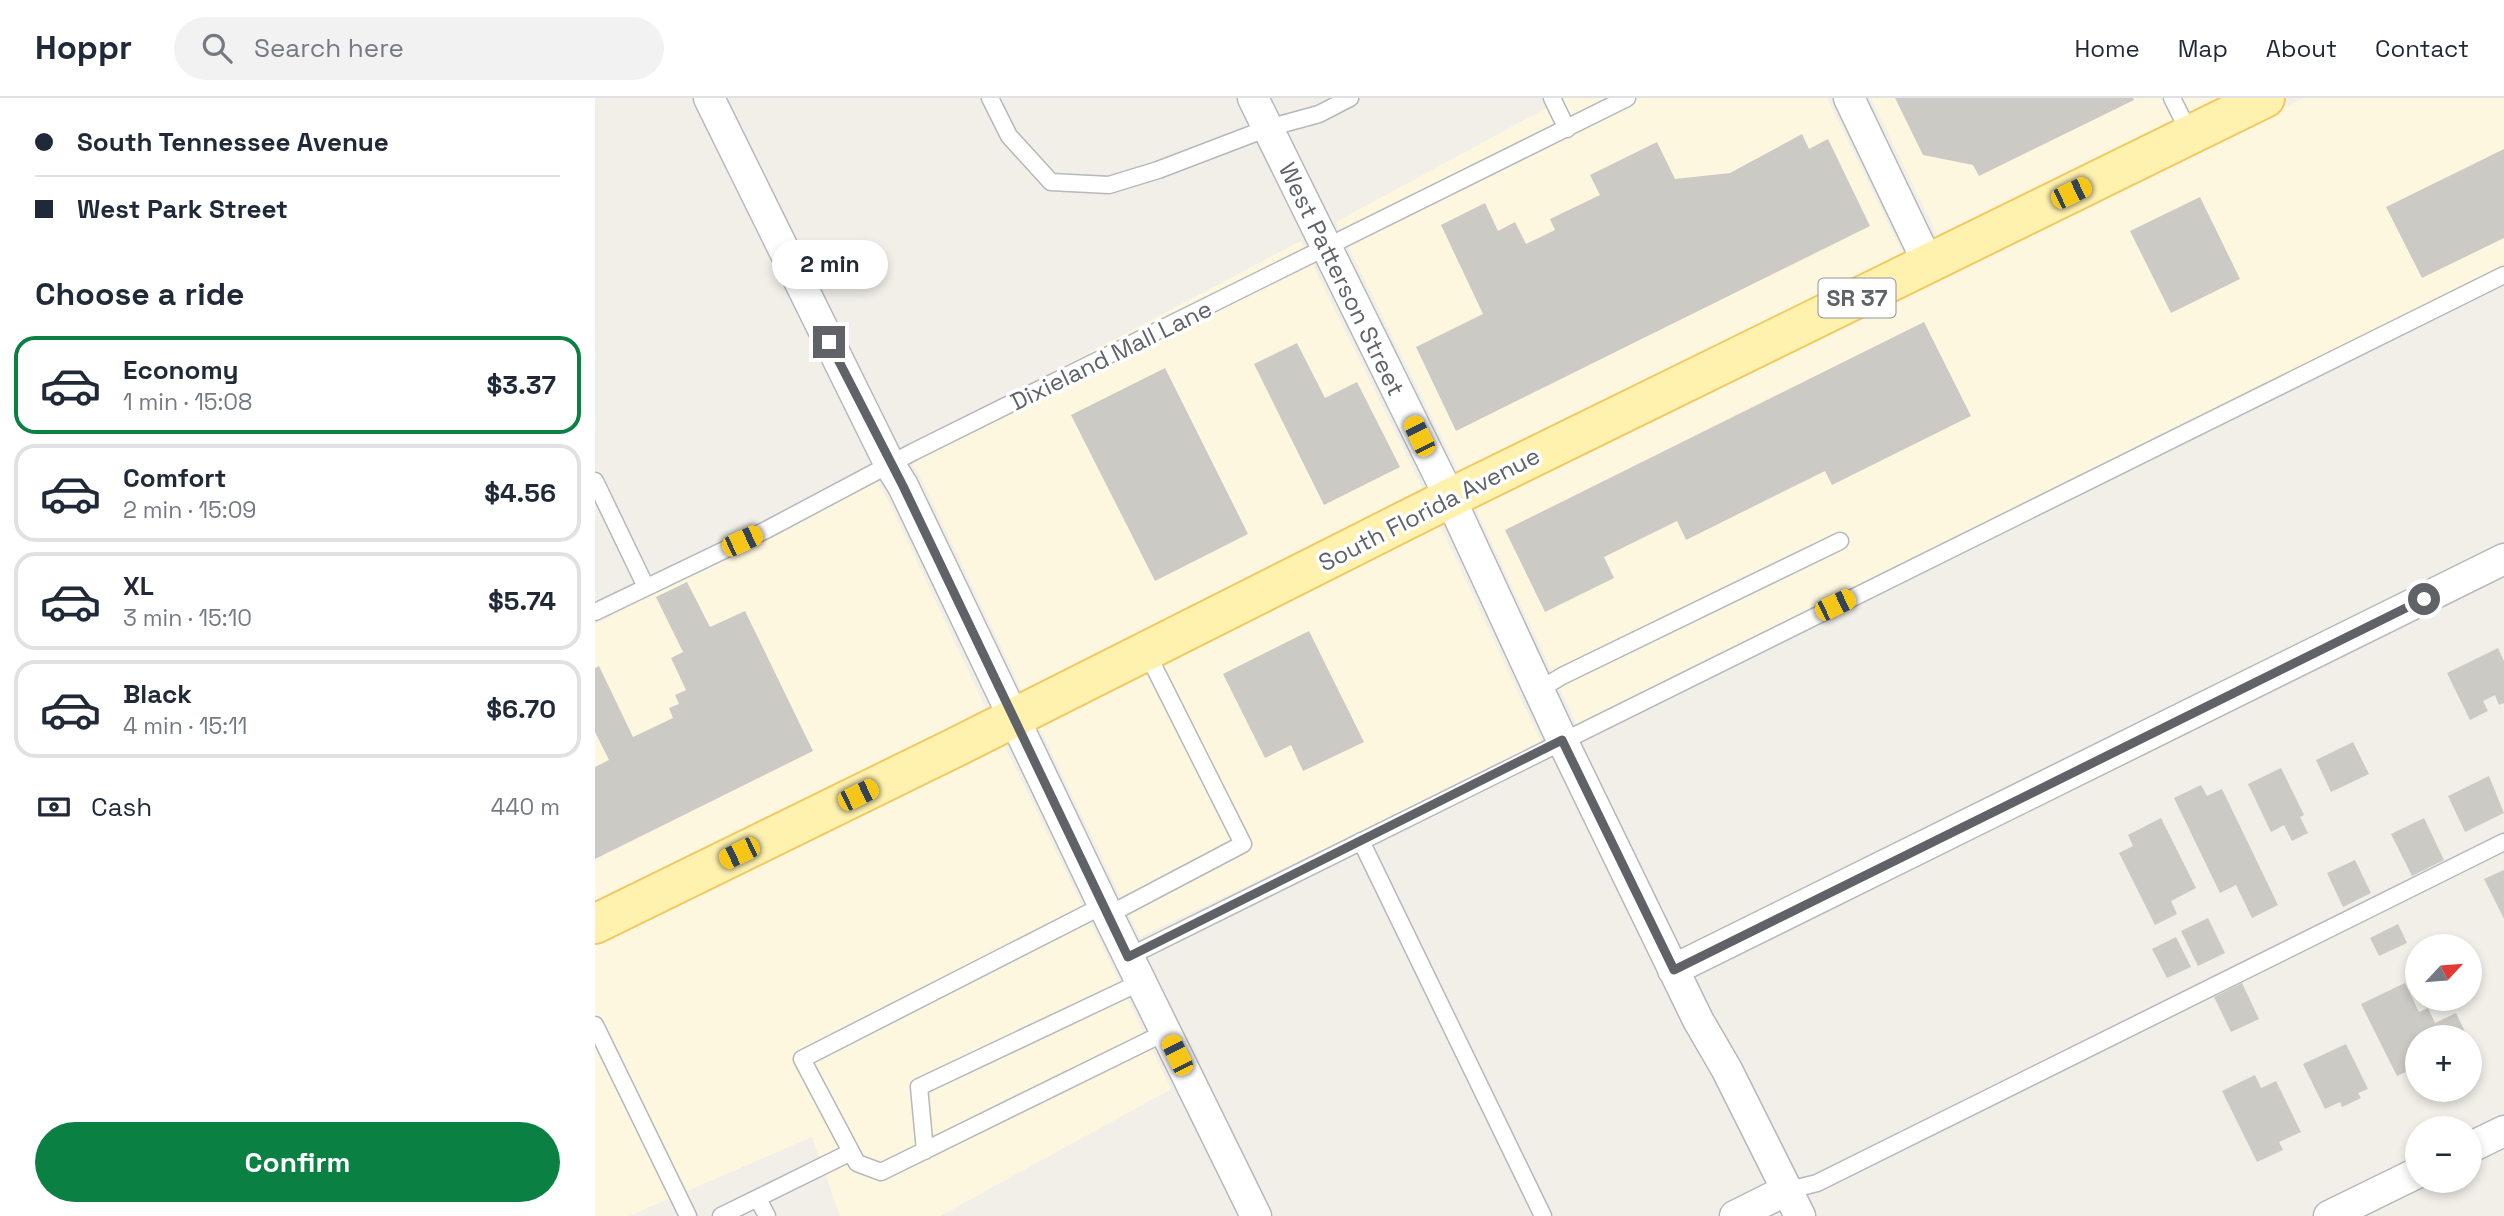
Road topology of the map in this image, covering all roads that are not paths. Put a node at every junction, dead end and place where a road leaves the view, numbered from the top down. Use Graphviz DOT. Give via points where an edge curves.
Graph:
graph roads {
  1 [pos="709,98"];
  2 [pos="990,98"];
  3 [pos="1253,98"];
  4 [pos="1350,98"];
  5 [pos="1552,98"];
  6 [pos="1627,98"];
  7 [pos="1849,98"];
  8 [pos="2172,98"];
  9 [pos="2261,99"];
  10 [pos="1268,128"];
  11 [pos="1567,129"];
  12 [pos="2190,134"];
  13 [pos="1326,248"];
  14 [pos="1929,263"];
  15 [pos="2504,275"];
  16 [pos="890,465"];
  17 [pos="595,481"];
  18 [pos="1450,498"];
  19 [pos="1840,541"];
  20 [pos="2504,559"];
  21 [pos="646,587"];
  22 [pos="595,612"];
  23 [pos="1146,651"];
  24 [pos="1539,690"];
  25 [pos="1013,717"];
  26 [pos="1562,740"];
  27 [pos="1361,841"];
  28 [pos="2504,842"];
  29 [pos="1106,910"];
  30 [pos="595,924"];
  31 [pos="1134,969"];
  32 [pos="1674,970"];
  33 [pos="595,1025"];
  34 [pos="1166,1032"];
  35 [pos="2504,1131"];
  36 [pos="2482,1142"];
  37 [pos="925,1151"];
  38 [pos="851,1152"];
  39 [pos="2405,1179"];
  40 [pos="1785,1191"];
  41 [pos="758,1199"];
  42 [pos="688,1216"];
  43 [pos="721,1216"];
  44 [pos="767,1216"];
  45 [pos="1256,1216"];
  46 [pos="1543,1216"];
  47 [pos="1735,1216"];
  48 [pos="1800,1216"];
  49 [pos="2329,1216"];
  1 -- 16 [label="street"];
  2 -- 10 [label="lane" via="1009,136 1051,182 1109,185"];
  3 -- 10 [label="street, West Patterson Street"];
  4 -- 10 [label="lane" via="1319,114"];
  5 -- 11 [label="lane"];
  6 -- 11 [label="lane, Dixieland Mall Lane"];
  7 -- 14 [label="street"];
  8 -- 12 [label="lane"];
  9 -- 12 [label="main road, South Florida Avenue / SR 37"];
  10 -- 13 [label="street, West Patterson Street"];
  11 -- 13 [label="lane, Dixieland Mall Lane"];
  12 -- 14 [label="main road, South Florida Avenue / SR 37"];
  13 -- 16 [label="lane, Dixieland Mall Lane"];
  13 -- 18 [label="street, West Patterson Street"];
  14 -- 18 [label="main road, South Florida Avenue / SR 37"];
  15 -- 26 [label="lane"];
  16 -- 21 [label="lane, Dixieland Mall Lane"];
  16 -- 25 [label="street"];
  17 -- 21 [label="lane"];
  18 -- 23 [label="main road, South Florida Avenue / SR 37"];
  18 -- 24 [label="street, West Patterson Street"];
  19 -- 24 [label="lane"];
  20 -- 32 [label="street"];
  21 -- 22 [label="lane, Dixieland Mall Lane"];
  23 -- 25 [label="main road, South Florida Avenue / SR 37"];
  23 -- 29 [label="lane" via="1243,844"];
  24 -- 26 [label="street, West Patterson Street"];
  25 -- 29 [label="street"];
  25 -- 30 [label="main road, South Florida Avenue / SR 37"];
  26 -- 27 [label="lane"];
  26 -- 32 [label="street, West Patterson Street"];
  27 -- 31 [label="lane"];
  27 -- 46 [label="lane"];
  28 -- 40 [label="lane" via="1817,1183"];
  29 -- 31 [label="street"];
  29 -- 38 [label="lane" via="802,1059"];
  31 -- 34 [label="street"];
  31 -- 37 [label="lane" via="919,1087"];
  32 -- 40 [label="street, West Patterson Street"];
  33 -- 42 [label="lane"];
  34 -- 37 [label="lane"];
  34 -- 45 [label="street"];
  35 -- 36 [label="street"];
  37 -- 38 [label="lane" via="881,1172 857,1163"];
  38 -- 41 [label="lane"];
  39 -- 49 [label="street"];
  40 -- 47 [label="street"];
  40 -- 48 [label="street, West Patterson Street"];
  41 -- 43 [label="lane"];
  41 -- 44 [label="lane"];
}
